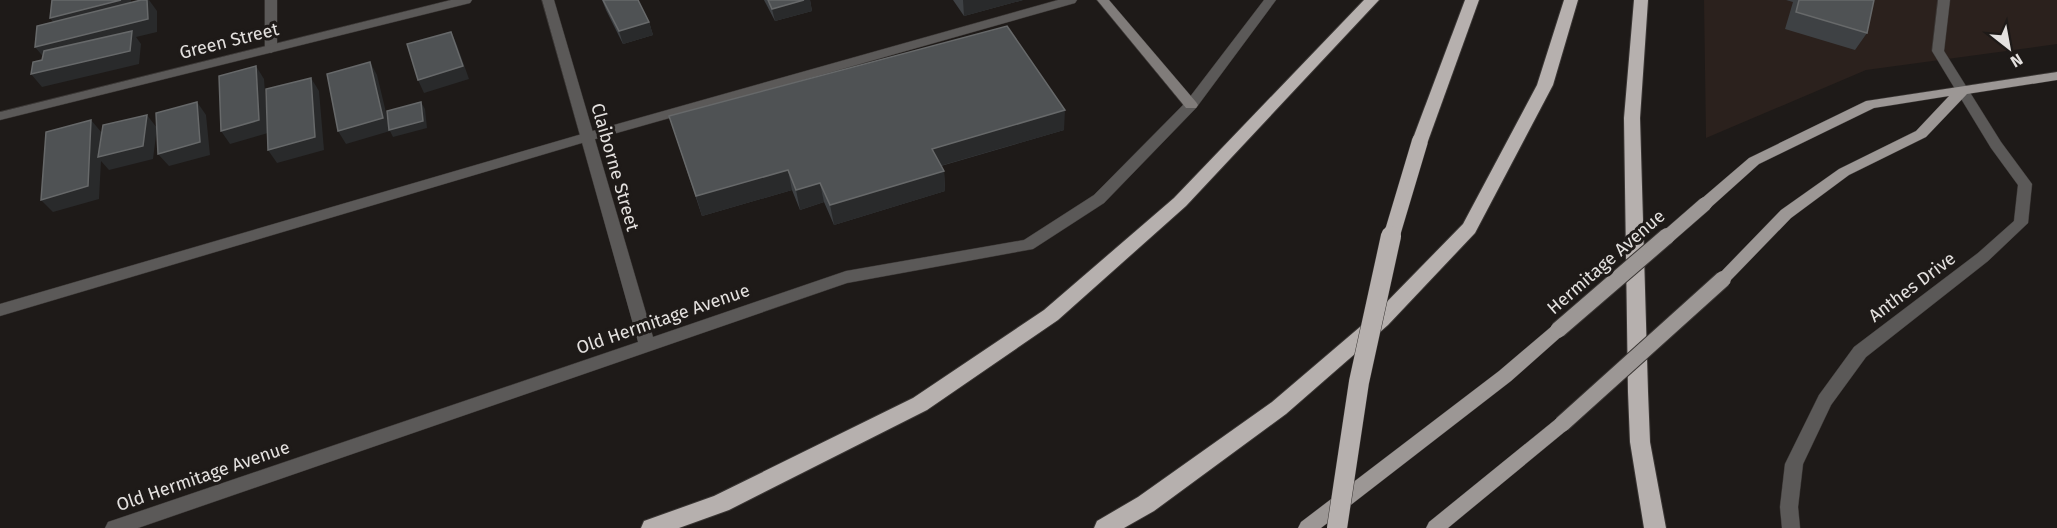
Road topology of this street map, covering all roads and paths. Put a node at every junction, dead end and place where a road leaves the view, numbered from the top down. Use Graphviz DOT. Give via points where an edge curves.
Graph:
graph roads {
  1 [pos="271,0"];
  2 [pos="466,0"];
  3 [pos="548,0"];
  4 [pos="1071,0"];
  5 [pos="1103,0"];
  6 [pos="1270,0"];
  7 [pos="1372,0"];
  8 [pos="1472,0"];
  9 [pos="1571,0"];
  10 [pos="1641,0"];
  11 [pos="1944,0"];
  12 [pos="271,50"];
  13 [pos="2057,76"];
  14 [pos="1962,91"];
  15 [pos="1191,105"];
  16 [pos="0,116"];
  17 [pos="587,137"];
  18 [pos="0,310"];
  19 [pos="647,344"];
  20 [pos="114,528"];
  21 [pos="652,528"];
  22 [pos="1105,528"];
  23 [pos="1307,528"];
  24 [pos="1337,528"];
  25 [pos="1435,528"];
  26 [pos="1655,528"];
  27 [pos="1791,528"];
  1 -- 12 [label="street"];
  2 -- 12 [label="street, Green Street"];
  3 -- 17 [label="street, Claiborne Street"];
  4 -- 17 [label="street"];
  5 -- 15 [label="street"];
  6 -- 15 [label="street, Old Hermitage Avenue"];
  7 -- 21 [label="highway" via="1180,202 1051,315 920,405 721,503"];
  8 -- 24 [label="highway, bridge" via="1420,141 1389,243 1359,382"];
  9 -- 22 [label="highway" via="1545,85 1469,228 1381,320 1279,408 1146,504"];
  10 -- 26 [label="highway" via="1632,118 1638,392 1640,442"];
  11 -- 14 [label="street, Anthes Drive" via="1938,51"];
  12 -- 16 [label="street, Green Street"];
  13 -- 14 [label="main road, Hermitage Avenue"];
  14 -- 23 [label="main road, Hermitage Avenue, bridge" via="1871,104 1754,161 1505,376"];
  14 -- 25 [label="main road, bridge" via="1921,134 1844,172 1786,214 1723,279 1562,424"];
  14 -- 27 [label="street, Anthes Drive" via="2025,184 2021,223 1860,352 1825,400 1794,464"];
  15 -- 19 [label="street, Old Hermitage Avenue" via="1099,199 1028,245 846,278"];
  17 -- 18 [label="street"];
  17 -- 19 [label="street, Claiborne Street"];
  19 -- 20 [label="street, Old Hermitage Avenue"];
}
